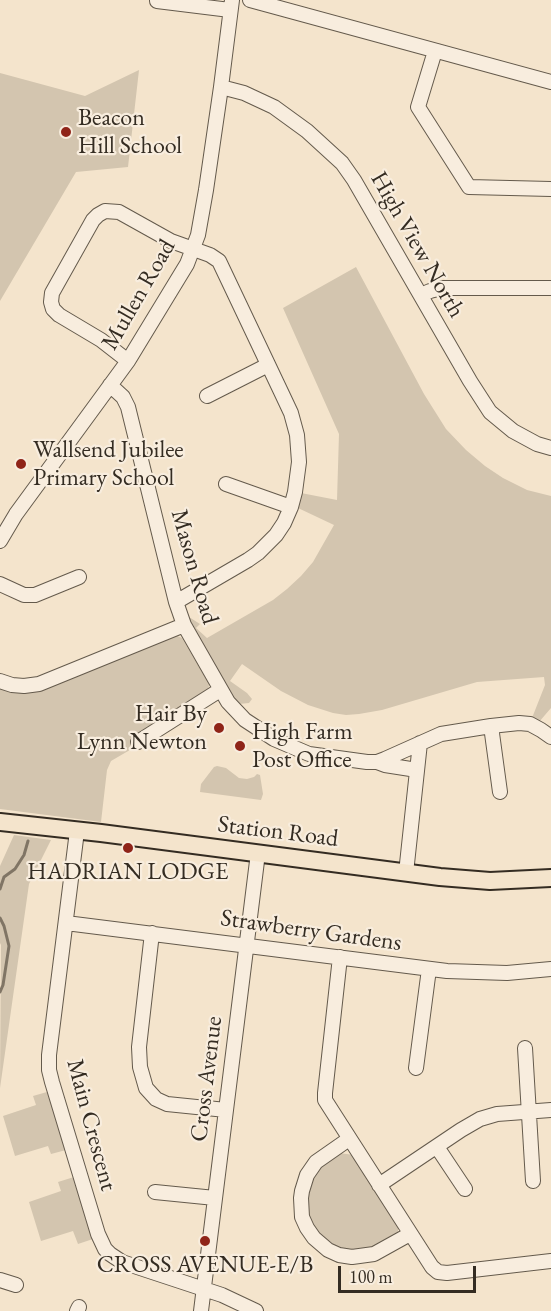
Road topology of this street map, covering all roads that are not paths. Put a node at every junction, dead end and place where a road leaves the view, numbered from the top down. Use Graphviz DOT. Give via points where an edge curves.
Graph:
graph roads {
  1 [pos="249,0"];
  2 [pos="157,1"];
  3 [pos="231,5"];
  4 [pos="435,51"];
  5 [pos="551,82"];
  6 [pos="221,87"];
  7 [pos="551,189"];
  8 [pos="194,250"];
  9 [pos="551,288"];
  10 [pos="421,295"];
  11 [pos="128,361"];
  12 [pos="268,365"];
  13 [pos="110,385"];
  14 [pos="207,396"];
  15 [pos="551,448"];
  16 [pos="226,484"];
  17 [pos="291,507"];
  18 [pos="0,542"];
  19 [pos="79,577"];
  20 [pos="0,584"];
  21 [pos="176,602"];
  22 [pos="184,625"];
  23 [pos="0,681"];
  24 [pos="220,690"];
  25 [pos="490,726"];
  26 [pos="551,737"];
  27 [pos="138,741"];
  28 [pos="420,743"];
  29 [pos="377,762"];
  30 [pos="417,770"];
  31 [pos="500,792"];
  32 [pos="0,822"];
  33 [pos="76,831"];
  34 [pos="258,853"];
  35 [pos="406,873"];
  36 [pos="551,878"];
  37 [pos="66,923"];
  38 [pos="152,933"];
  39 [pos="247,945"];
  40 [pos="340,957"];
  41 [pos="429,969"];
  42 [pos="551,969"];
  43 [pos="525,1048"];
  44 [pos="416,1068"];
  45 [pos="226,1110"];
  46 [pos="551,1110"];
  47 [pos="529,1112"];
  48 [pos="349,1139"];
  49 [pos="436,1147"];
  50 [pos="533,1181"];
  51 [pos="379,1185"];
  52 [pos="465,1189"];
  53 [pos="155,1192"];
  54 [pos="215,1198"];
  55 [pos="410,1234"];
  56 [pos="551,1261"];
  57 [pos="0,1280"];
  58 [pos="16,1285"];
  59 [pos="204,1289"];
  60 [pos="201,1311"];
  61 [pos="256,1311"];
  1 -- 4 [label="street"];
  2 -- 3 [label="street"];
  3 -- 6 [label="street, Mullen Road"];
  4 -- 5 [label="street"];
  4 -- 7 [label="street" via="418,107 470,187"];
  6 -- 8 [label="street, Mullen Road"];
  6 -- 10 [label="street, High View North" via="274,107 342,163"];
  8 -- 11 [label="street, Mullen Road"];
  8 -- 11 [label="street" via="171,242 116,211 103,212 93,220 52,292 51,305 55,313"];
  8 -- 12 [label="street" via="215,258 222,266"];
  9 -- 10 [label="street" via="442,288"];
  10 -- 15 [label="street, High View North" via="490,412 513,431"];
  11 -- 13 [label="street, Mullen Road"];
  12 -- 14 [label="street"];
  12 -- 17 [label="street" via="297,435 298,476"];
  13 -- 18 [label="street, Mullen Road"];
  13 -- 21 [label="street, Mason Road" via="128,407"];
  16 -- 17 [label="street"];
  17 -- 21 [label="street" via="276,535 258,553"];
  19 -- 20 [label="street" via="35,595 24,595"];
  21 -- 22 [label="street, Mason Road"];
  22 -- 23 [label="street" via="39,684 17,686"];
  22 -- 24 [label="street, Mason Road"];
  24 -- 27 [label="street"];
  24 -- 29 [label="street, Mason Road" via="245,720 291,747 322,757"];
  25 -- 26 [label="street" via="530,724"];
  25 -- 28 [label="street" via="441,734"];
  25 -- 31 [label="street"];
  28 -- 29 [label="street"];
  28 -- 30 [label="street"];
  29 -- 30 [label="street, Mason Road"];
  30 -- 35 [label="street"];
  32 -- 33 [label="main road, Station Road"];
  33 -- 34 [label="main road, Station Road"];
  33 -- 37 [label="street, Main Crescent"];
  34 -- 35 [label="main road, Station Road"];
  34 -- 39 [label="street, Cross Avenue"];
  35 -- 36 [label="main road, Station Road" via="490,881"];
  37 -- 38 [label="street, Strawberry Gardens"];
  37 -- 59 [label="street, Main Crescent" via="49,1070 98,1234 105,1249 116,1258"];
  38 -- 39 [label="street, Strawberry Gardens"];
  38 -- 45 [label="street" via="139,1047 146,1088 156,1100 167,1104"];
  39 -- 40 [label="street, Strawberry Gardens"];
  39 -- 45 [label="street, Cross Avenue"];
  40 -- 41 [label="street, Strawberry Gardens"];
  40 -- 48 [label="street" via="325,1097"];
  41 -- 42 [label="street, Strawberry Gardens" via="489,973"];
  41 -- 44 [label="street"];
  43 -- 47 [label="street"];
  45 -- 54 [label="street, Cross Avenue"];
  46 -- 47 [label="street"];
  47 -- 49 [label="street" via="480,1119"];
  47 -- 50 [label="street"];
  48 -- 51 [label="street"];
  48 -- 55 [label="street" via="316,1162 304,1182 301,1211 310,1234 333,1253 359,1258 381,1251"];
  49 -- 51 [label="street"];
  49 -- 52 [label="street"];
  51 -- 55 [label="street"];
  53 -- 54 [label="street"];
  54 -- 59 [label="street, Cross Avenue"];
  55 -- 56 [label="street" via="432,1267 442,1272"];
  57 -- 58 [label="street"];
  59 -- 60 [label="street, Cross Avenue"];
  59 -- 61 [label="street, Main Crescent"];
}
